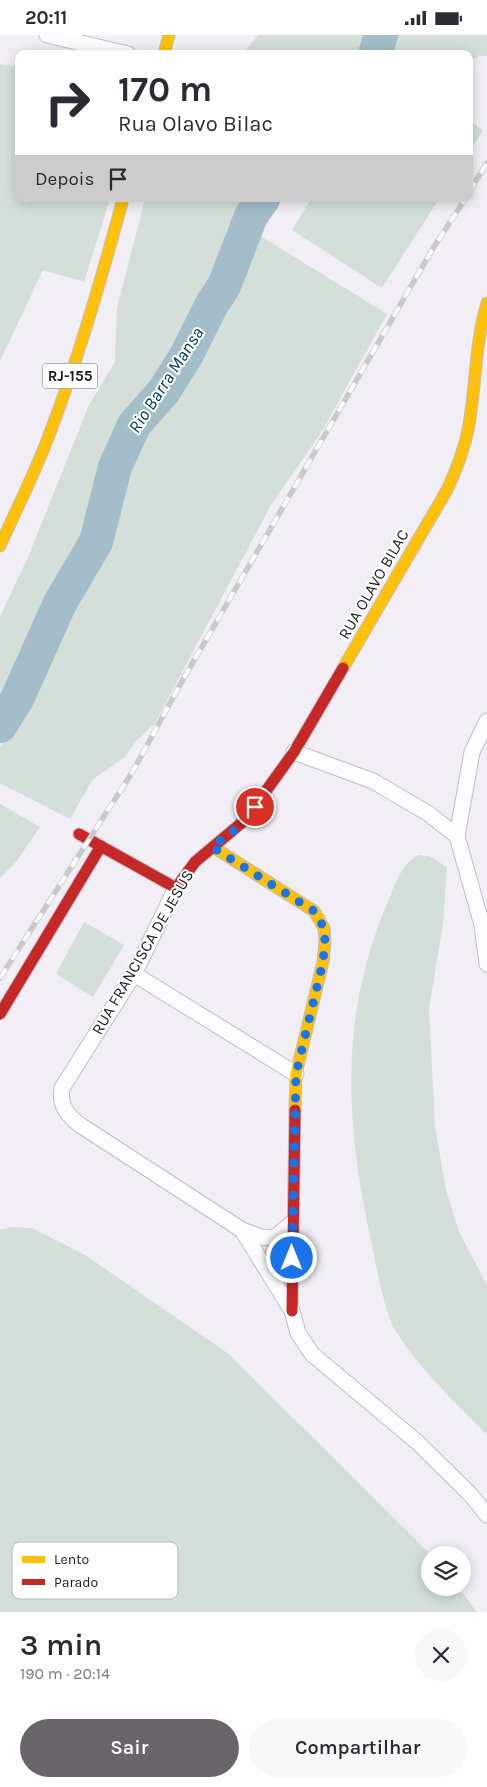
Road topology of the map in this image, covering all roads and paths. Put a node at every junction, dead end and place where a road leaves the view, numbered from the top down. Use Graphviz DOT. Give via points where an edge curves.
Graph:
graph roads {
  1 [pos="47,35"];
  2 [pos="169,35"];
  3 [pos="111,50"];
  4 [pos="165,50"];
  5 [pos="122,202"];
  6 [pos="487,303"];
  7 [pos="0,546"];
  8 [pos="487,721"];
  9 [pos="294,752"];
  10 [pos="79,834"];
  11 [pos="457,835"];
  12 [pos="102,846"];
  13 [pos="212,847"];
  14 [pos="176,888"];
  15 [pos="487,964"];
  16 [pos="134,974"];
  17 [pos="0,1014"];
  18 [pos="296,1074"];
  19 [pos="292,1223"];
  20 [pos="242,1230"];
  21 [pos="292,1311"];
  22 [pos="487,1515"];
  1 -- 3 [label="street"];
  2 -- 4 [label="street"];
  5 -- 7 [label="street, RJ-155" via="65,393"];
  6 -- 9 [label="street, RUA OLAVO BILAC" via="479,333 468,425 447,490"];
  8 -- 11 [label="street" via="472,752"];
  9 -- 11 [label="street" via="373,781 429,814"];
  9 -- 13 [label="street, RUA OLAVO BILAC" via="245,820"];
  10 -- 12 [label="street"];
  11 -- 15 [label="street" via="482,925"];
  12 -- 14 [label="street"];
  12 -- 17 [label="street"];
  13 -- 14 [label="street, RUA FRANCISCA DE JESUS" via="195,862"];
  13 -- 18 [label="street" via="314,911 324,928 323,962"];
  14 -- 16 [label="street, RUA FRANCISCA DE JESUS"];
  16 -- 18 [label="street"];
  16 -- 20 [label="street, RUA FRANCISCA DE JESUS" via="62,1088 60,1099 71,1118"];
  18 -- 19 [label="street"];
  19 -- 20 [label="street" via="274,1238"];
  19 -- 21 [label="street"];
  20 -- 21 [label="street"];
  21 -- 22 [label="street" via="298,1333 312,1354 417,1442"];
}
